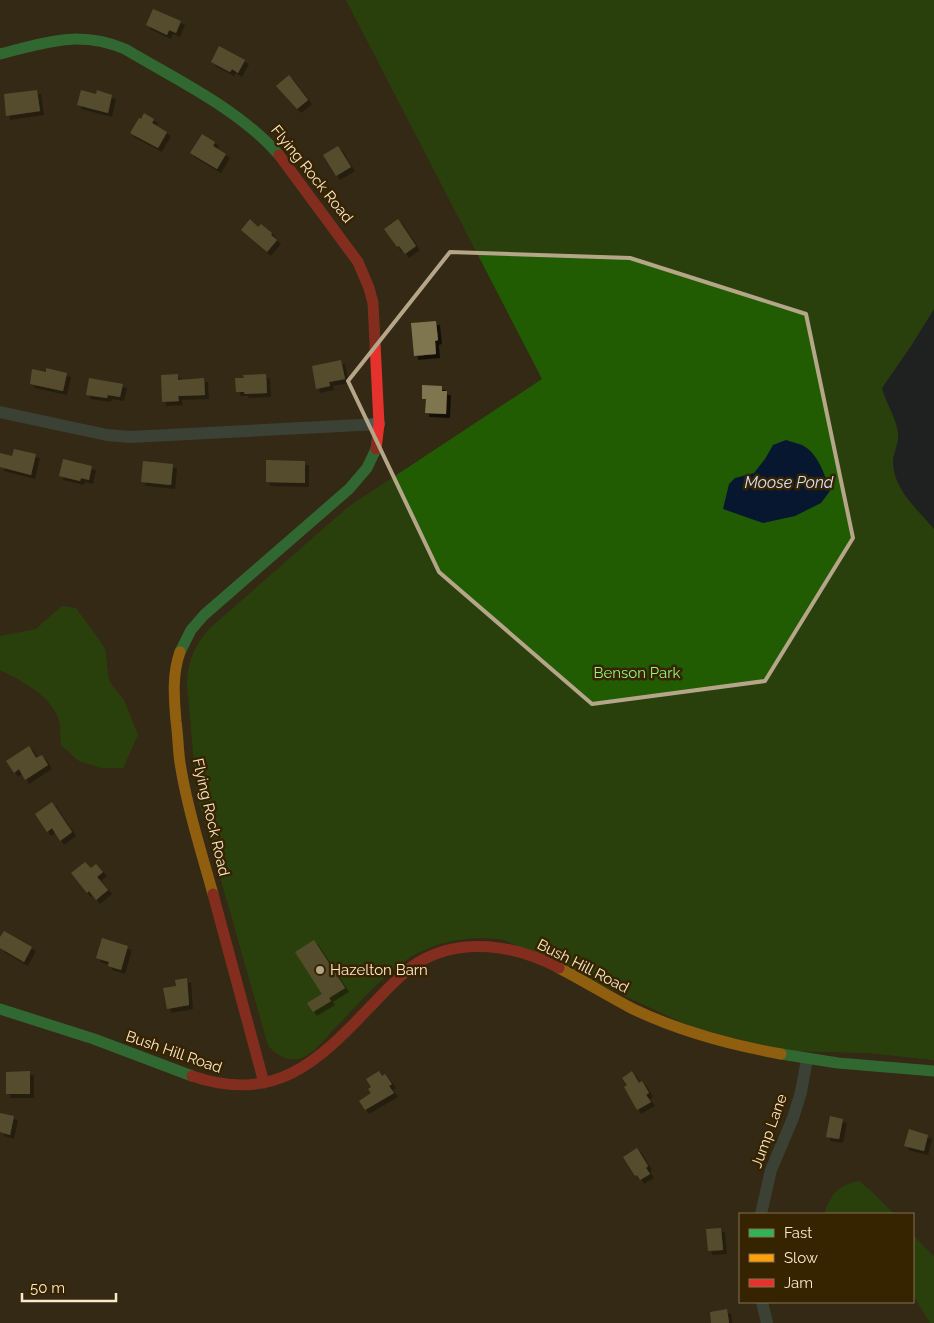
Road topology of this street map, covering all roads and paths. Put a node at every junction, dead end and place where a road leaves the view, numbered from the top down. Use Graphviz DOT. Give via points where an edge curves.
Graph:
graph roads {
  1 [pos="0,54"];
  2 [pos="0,412"];
  3 [pos="379,424"];
  4 [pos="0,1009"];
  5 [pos="807,1059"];
  6 [pos="934,1071"];
  7 [pos="264,1083"];
  8 [pos="761,1213"];
  9 [pos="762,1303"];
  10 [pos="767,1323"];
  1 -- 3 [label="street, Flying Rock Road" via="68,38 107,41 239,117 264,138 350,249 364,275 373,303"];
  2 -- 3 [label="street" via="107,435 131,437"];
  3 -- 7 [label="street, Flying Rock Road" via="376,449 359,478 204,615 182,645 174,676 176,728 185,789"];
  4 -- 7 [label="street, Bush Hill Road" via="64,1028 203,1080 238,1086"];
  5 -- 6 [label="street, Bush Hill Road"];
  5 -- 7 [label="street, Bush Hill Road" via="692,1032 611,998 547,963 506,949 476,946 446,951 419,963 312,1062 300,1070"];
  5 -- 8 [label="street, Jump Lane" via="796,1109 771,1170"];
  9 -- 10 [label="street"];
}
